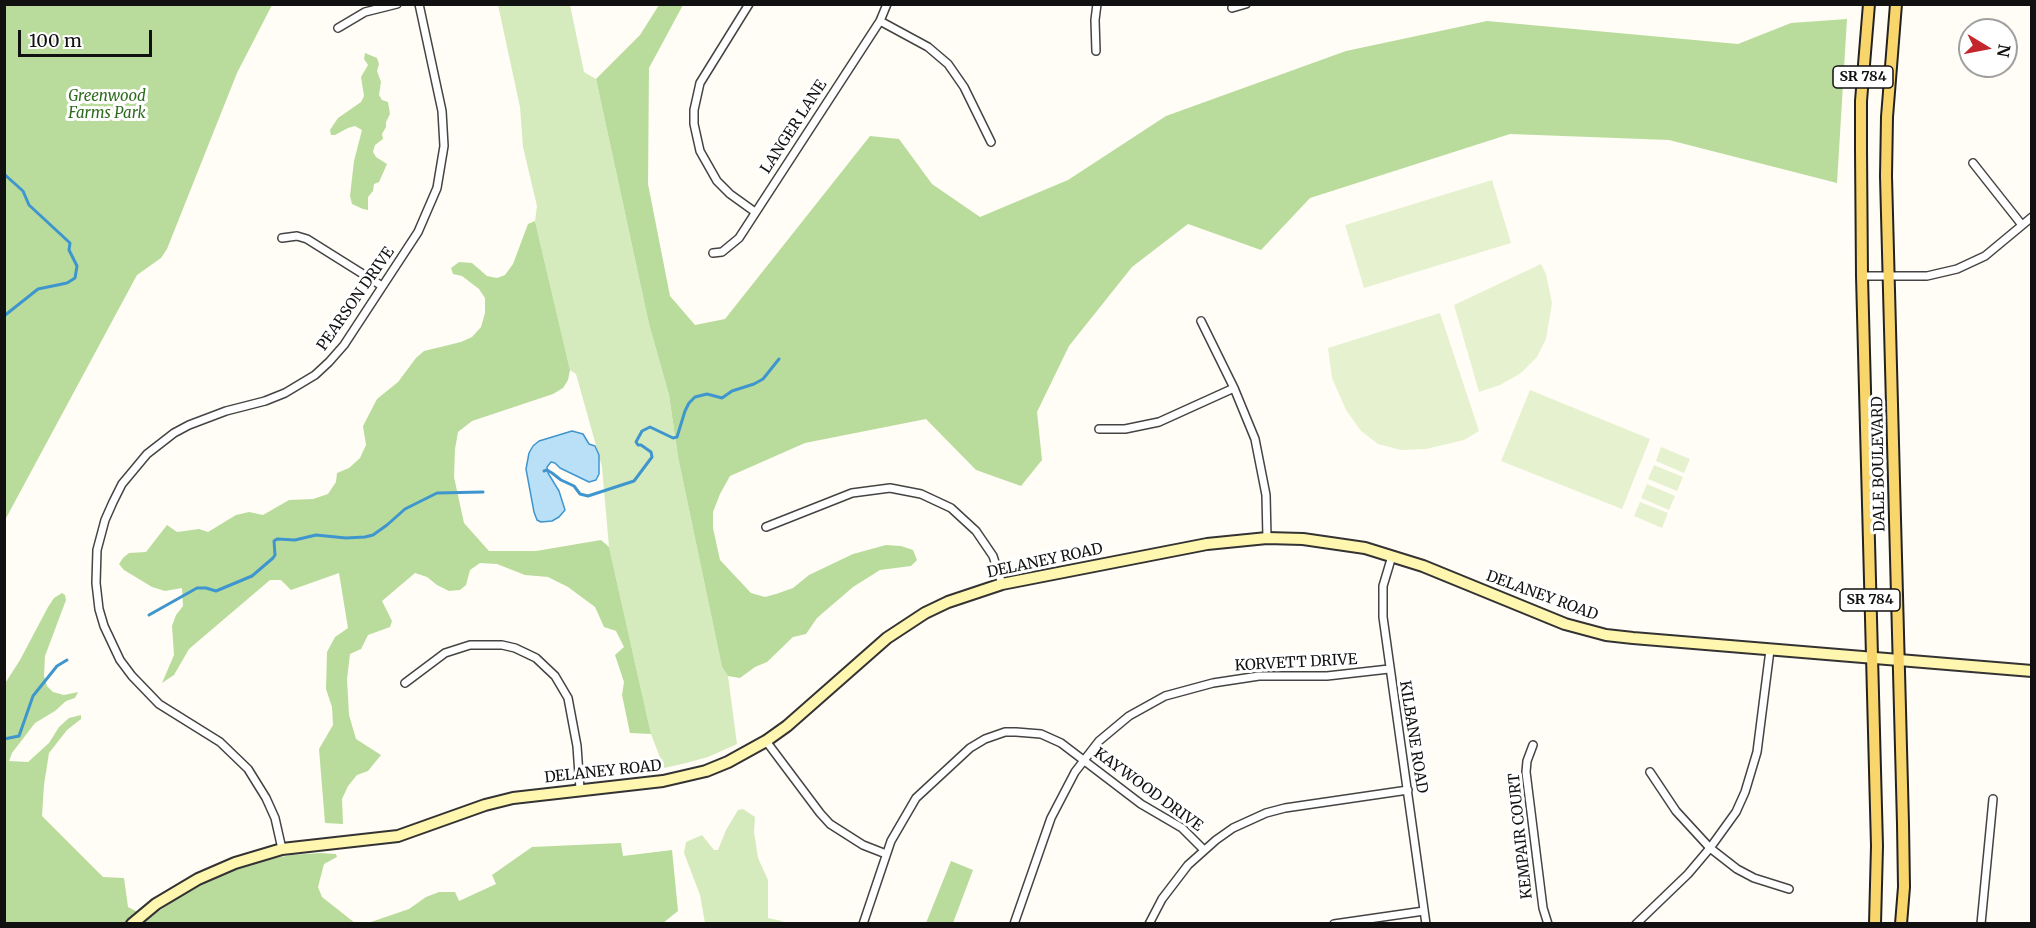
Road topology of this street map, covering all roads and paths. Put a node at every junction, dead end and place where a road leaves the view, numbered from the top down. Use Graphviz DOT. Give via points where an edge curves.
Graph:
graph roads {
  1 [pos="397,4"];
  2 [pos="419,4"];
  3 [pos="749,4"];
  4 [pos="887,4"];
  5 [pos="1097,4"];
  6 [pos="1246,4"];
  7 [pos="1869,4"];
  8 [pos="1896,4"];
  9 [pos="1232,8"];
  10 [pos="880,21"];
  11 [pos="338,28"];
  12 [pos="1096,51"];
  13 [pos="992,142"];
  14 [pos="1973,163"];
  15 [pos="756,212"];
  16 [pos="2031,217"];
  17 [pos="2022,225"];
  18 [pos="282,238"];
  19 [pos="714,252"];
  20 [pos="1889,275"];
  21 [pos="1862,276"];
  22 [pos="382,286"];
  23 [pos="1201,321"];
  24 [pos="1234,388"];
  25 [pos="1099,429"];
  26 [pos="766,526"];
  27 [pos="1267,538"];
  28 [pos="1392,556"];
  29 [pos="1002,584"];
  30 [pos="1770,650"];
  31 [pos="1872,658"];
  32 [pos="1899,660"];
  33 [pos="1389,669"];
  34 [pos="2031,671"];
  35 [pos="405,682"];
  36 [pos="766,741"];
  37 [pos="1533,745"];
  38 [pos="1083,760"];
  39 [pos="1650,772"];
  40 [pos="580,789"];
  41 [pos="1408,790"];
  42 [pos="1993,799"];
  43 [pos="1710,848"];
  44 [pos="282,849"];
  45 [pos="1204,849"];
  46 [pos="886,854"];
  47 [pos="1789,889"];
  48 [pos="1424,911"];
  49 [pos="132,924"];
  50 [pos="863,924"];
  51 [pos="1014,924"];
  52 [pos="1149,924"];
  53 [pos="1334,924"];
  54 [pos="1426,924"];
  55 [pos="1548,924"];
  56 [pos="1636,924"];
  57 [pos="1875,924"];
  58 [pos="1901,924"];
  59 [pos="1982,924"];
  1 -- 11 [label="street" via="364,12"];
  2 -- 22 [label="street, PEARSON DRIVE" via="442,111 442,163 425,218"];
  3 -- 15 [label="street" via="700,83 694,124 700,151 717,181"];
  4 -- 10 [label="street, LANGER LANE"];
  5 -- 12 [label="street"];
  6 -- 9 [label="street"];
  7 -- 21 [label="main road, DALE BOULEVARD / SR 784" via="1861,110"];
  8 -- 20 [label="main road, DALE BOULEVARD / SR 784" via="1887,117"];
  10 -- 13 [label="street" via="928,47 948,64"];
  10 -- 15 [label="street, LANGER LANE"];
  14 -- 17 [label="street"];
  15 -- 19 [label="street, LANGER LANE" via="739,238 722,252"];
  16 -- 17 [label="street"];
  17 -- 20 [label="street" via="1985,256 1957,269 1927,276"];
  18 -- 22 [label="street" via="307,239"];
  20 -- 21 [label="street"];
  20 -- 32 [label="main road, DALE BOULEVARD / SR 784"];
  21 -- 31 [label="main road, DALE BOULEVARD / SR 784"];
  22 -- 44 [label="street, PEARSON DRIVE" via="344,345 315,375 265,401 199,420 150,452 134,468 112,502 98,550 99,609 120,660 159,704 220,742 248,769 275,818"];
  23 -- 24 [label="street"];
  24 -- 25 [label="street" via="1160,422"];
  24 -- 27 [label="street" via="1260,457"];
  26 -- 29 [label="street" via="852,493 890,488 921,494 951,508 976,531 993,556"];
  27 -- 28 [label="street, DELANEY ROAD" via="1337,543"];
  27 -- 29 [label="street, DELANEY ROAD" via="1208,544"];
  28 -- 30 [label="street, DELANEY ROAD" via="1584,629 1633,638"];
  28 -- 33 [label="street, KILBANE ROAD" via="1382,602"];
  29 -- 36 [label="street, DELANEY ROAD" via="948,602 903,626"];
  30 -- 31 [label="street, DELANEY ROAD"];
  30 -- 43 [label="street" via="1761,731 1752,771 1736,812"];
  31 -- 32 [label="street, DELANEY ROAD"];
  31 -- 57 [label="main road, DALE BOULEVARD / SR 784"];
  32 -- 34 [label="street, DELANEY ROAD"];
  32 -- 58 [label="main road, DALE BOULEVARD / SR 784" via="1904,824"];
  33 -- 38 [label="street, KORVETT DRIVE" via="1327,676 1259,676 1190,688 1165,696 1129,716"];
  33 -- 41 [label="street, KILBANE ROAD"];
  35 -- 40 [label="street" via="445,653 470,645 502,645 536,658 555,676 568,698"];
  36 -- 40 [label="street, DELANEY ROAD" via="698,773 663,781"];
  36 -- 46 [label="street" via="830,824"];
  37 -- 55 [label="street, KEMPAIR COURT" via="1526,772"];
  38 -- 45 [label="street, KAYWOOD DRIVE" via="1141,804 1182,828"];
  38 -- 46 [label="street, KAYWOOD DRIVE" via="1041,734 1005,732 984,739 916,798"];
  38 -- 51 [label="street, KORVETT DRIVE" via="1051,818"];
  39 -- 43 [label="street" via="1676,811"];
  40 -- 44 [label="street, DELANEY ROAD" via="495,803 398,836"];
  41 -- 45 [label="street" via="1275,811 1233,828"];
  41 -- 48 [label="street, KILBANE ROAD"];
  42 -- 59 [label="street"];
  43 -- 47 [label="street" via="1754,878"];
  43 -- 56 [label="street"];
  44 -- 49 [label="street, DELANEY ROAD" via="198,879 156,904"];
  45 -- 52 [label="street" via="1174,881"];
  46 -- 50 [label="street, KAYWOOD DRIVE"];
  48 -- 53 [label="street"];
  48 -- 54 [label="street, KILBANE ROAD"];
}
